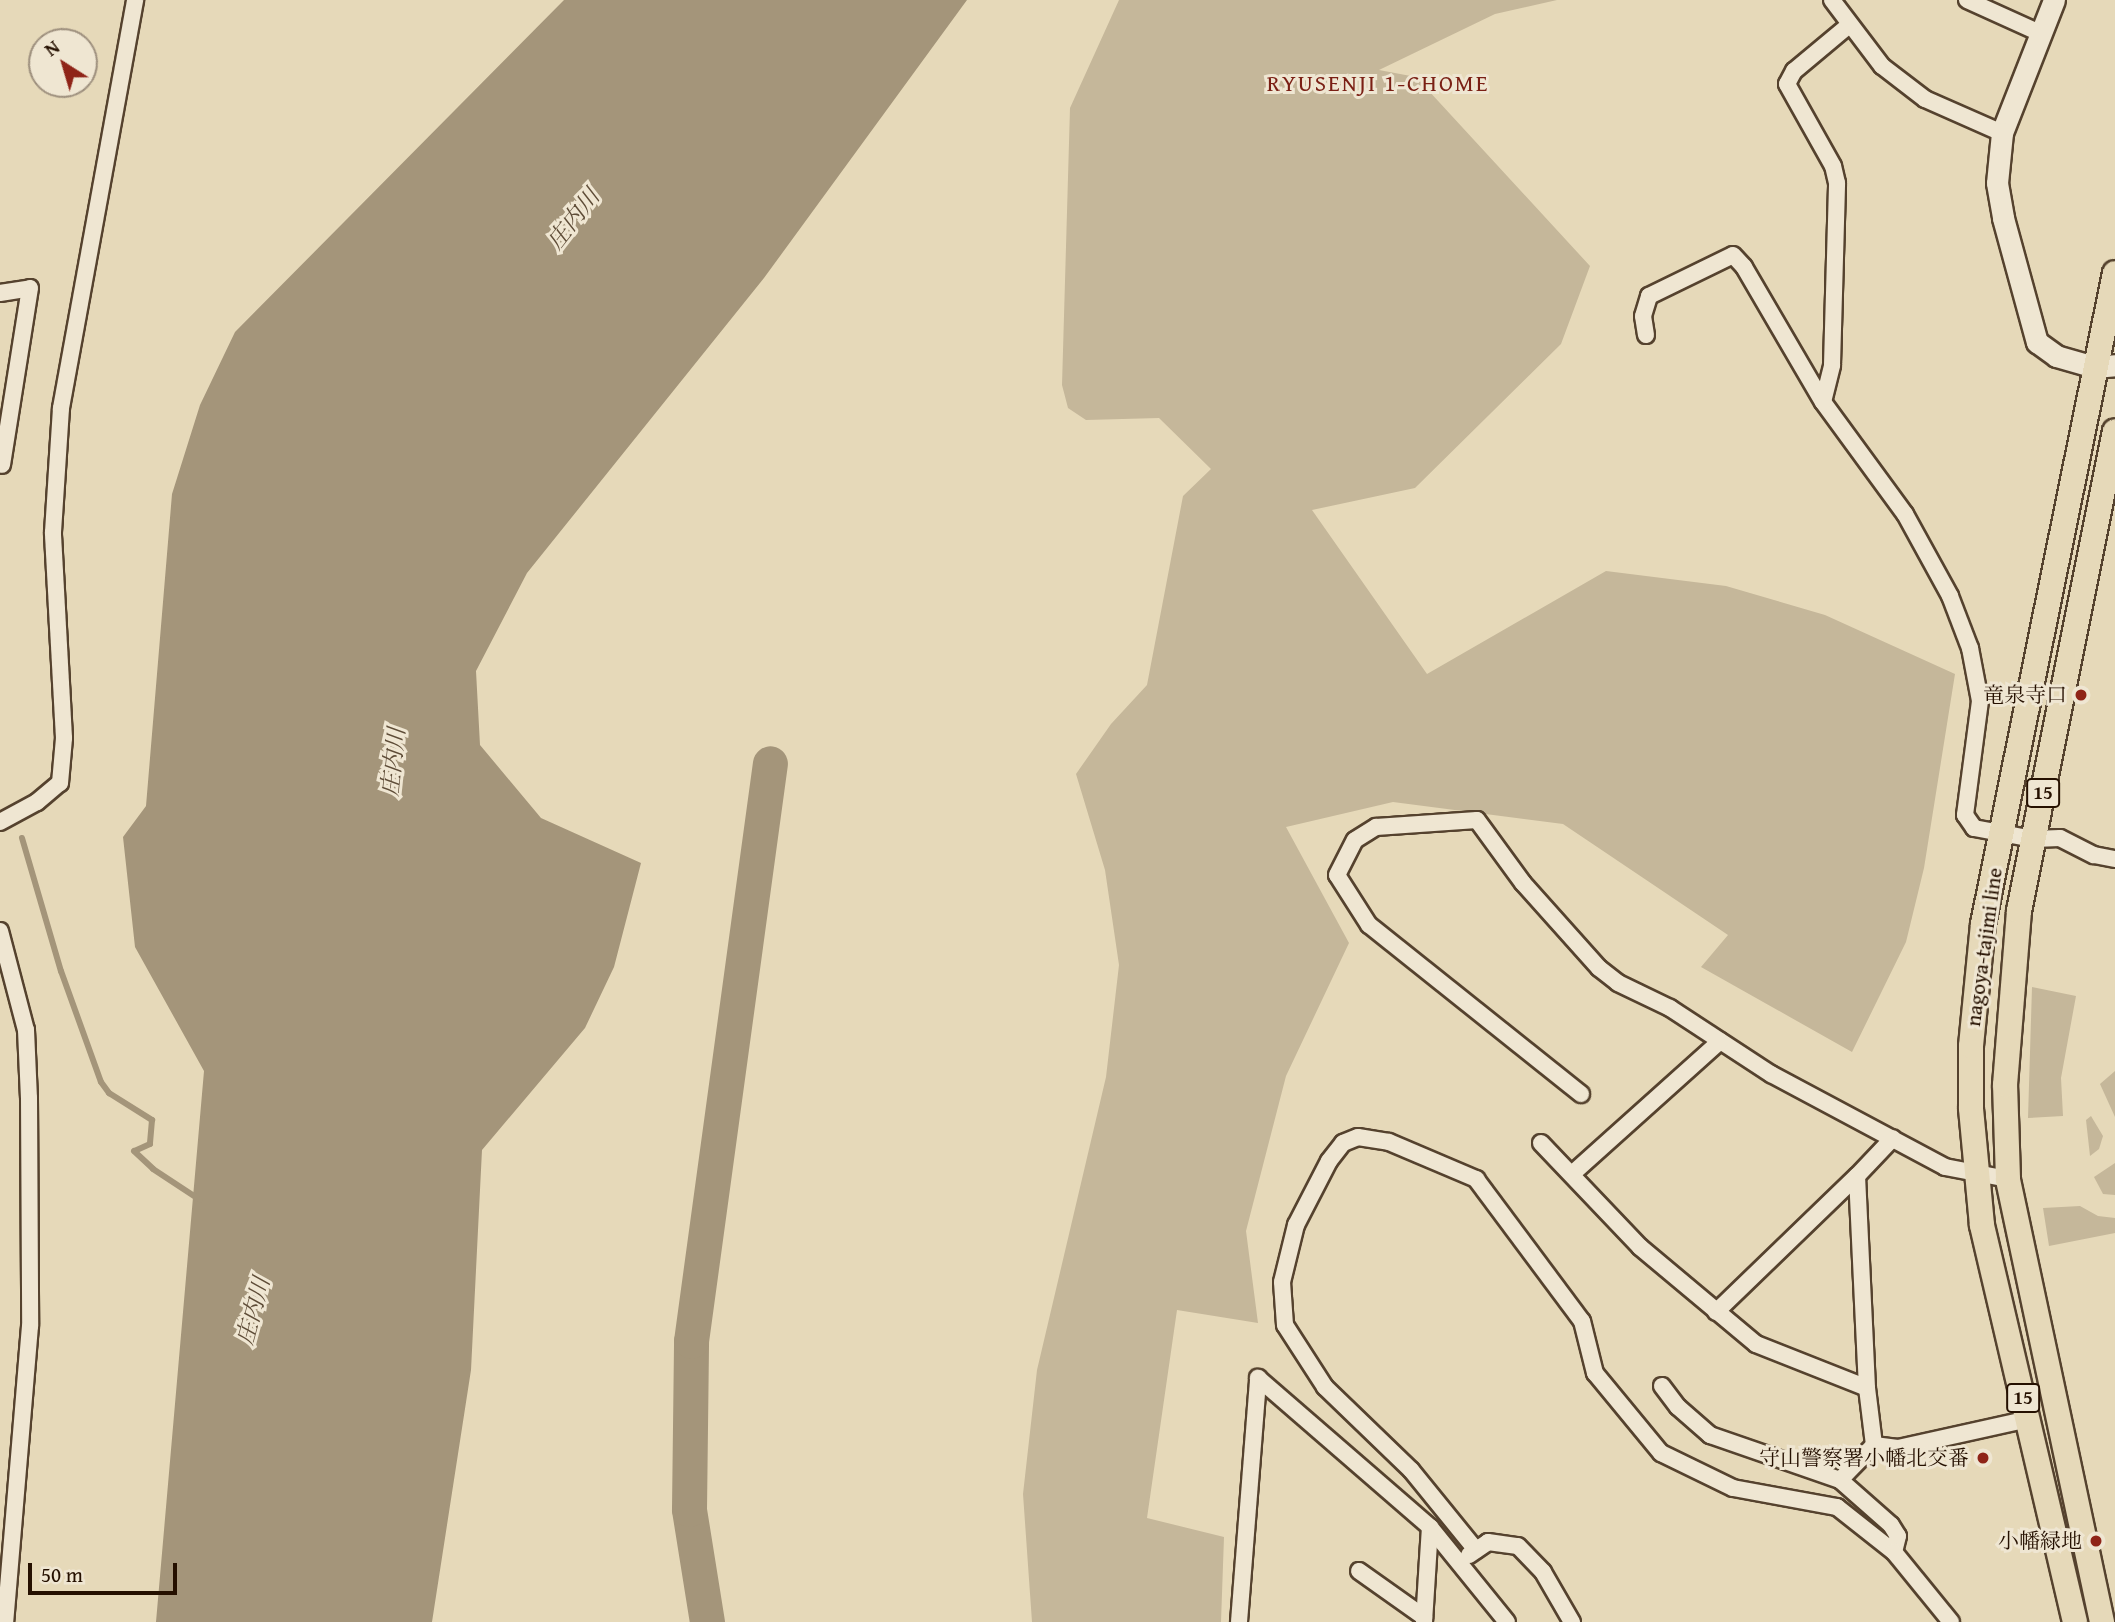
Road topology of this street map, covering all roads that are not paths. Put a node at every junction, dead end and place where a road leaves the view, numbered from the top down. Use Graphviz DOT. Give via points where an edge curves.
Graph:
graph roads {
  1 [pos="135,0"];
  2 [pos="1832,0"];
  3 [pos="1967,0"];
  4 [pos="2054,0"];
  5 [pos="1848,26"];
  6 [pos="2040,33"];
  7 [pos="2002,132"];
  8 [pos="2115,273"];
  9 [pos="0,293"];
  10 [pos="1646,335"];
  11 [pos="2104,366"];
  12 [pos="1823,402"];
  13 [pos="2115,432"];
  14 [pos="2,465"];
  15 [pos="0,822"];
  16 [pos="2002,833"];
  17 [pos="2034,839"];
  18 [pos="2115,859"];
  19 [pos="0,931"];
  20 [pos="1720,1041"];
  21 [pos="1581,1094"];
  22 [pos="1893,1138"];
  23 [pos="1541,1143"];
  24 [pos="1975,1168"];
  25 [pos="2006,1169"];
  26 [pos="1572,1174"];
  27 [pos="1857,1176"];
  28 [pos="1716,1312"];
  29 [pos="1662,1386"];
  30 [pos="1867,1388"];
  31 [pos="2029,1419"];
  32 [pos="1874,1445"];
  33 [pos="1840,1480"];
  34 [pos="1430,1527"];
  35 [pos="1476,1550"];
  36 [pos="1894,1552"];
  37 [pos="1462,1562"];
  38 [pos="1359,1571"];
  39 [pos="1424,1620"];
  40 [pos="5,1622"];
  41 [pos="1239,1622"];
  42 [pos="1507,1622"];
  43 [pos="1572,1622"];
  44 [pos="1951,1622"];
  45 [pos="2075,1622"];
  46 [pos="2102,1622"];
  1 -- 15 [label="street" via="61,408 53,532 64,738 60,783"];
  2 -- 5 [label="street"];
  3 -- 6 [label="street"];
  4 -- 6 [label="street"];
  5 -- 7 [label="street" via="1882,65 1925,99"];
  5 -- 12 [label="street" via="1794,71 1787,84 1833,166 1837,183 1832,365"];
  6 -- 7 [label="street"];
  7 -- 11 [label="street" via="1997,183 2037,342 2056,356"];
  8 -- 11 [label="main road, nagoya-tajimi line / 15"];
  9 -- 14 [label="street" via="30,288"];
  10 -- 12 [label="street" via="1643,316 1649,296 1733,256 1752,279"];
  11 -- 16 [label="main road, nagoya-tajimi line / 15"];
  12 -- 16 [label="street" via="1905,514 1950,596 1970,648 1980,701 1965,815 1974,828"];
  13 -- 17 [label="main road, nagoya-tajimi line / 15"];
  16 -- 17 [label="street"];
  16 -- 24 [label="main road, nagoya-tajimi line / 15" via="1983,924 1972,1033"];
  17 -- 18 [label="street" via="2060,838 2094,855"];
  17 -- 25 [label="main road, nagoya-tajimi line / 15" via="2011,977"];
  19 -- 40 [label="street" via="26,1030 30,1112 30,1326"];
  20 -- 21 [label="street" via="1599,968 1523,883 1477,820 1376,827 1355,840 1337,875 1369,925"];
  20 -- 22 [label="street" via="1771,1074"];
  20 -- 26 [label="street"];
  22 -- 24 [label="street" via="1945,1167"];
  22 -- 27 [label="street"];
  23 -- 26 [label="street"];
  24 -- 25 [label="street"];
  24 -- 31 [label="main road, nagoya-tajimi line / 15" via="1982,1225"];
  25 -- 46 [label="main road, nagoya-tajimi line / 15"];
  26 -- 28 [label="street" via="1640,1247"];
  27 -- 28 [label="street"];
  27 -- 30 [label="street"];
  28 -- 30 [label="street" via="1772,1354"];
  29 -- 33 [label="street" via="1710,1435"];
  30 -- 32 [label="street"];
  31 -- 32 [label="street" via="1898,1448"];
  31 -- 45 [label="main road, nagoya-tajimi line / 15"];
  32 -- 33 [label="street"];
  33 -- 36 [label="street" via="1891,1525 1898,1536"];
  34 -- 37 [label="street"];
  34 -- 39 [label="street"];
  34 -- 41 [label="street" via="1258,1378"];
  35 -- 36 [label="street" via="1411,1470 1325,1387 1285,1325 1282,1282 1300,1216 1329,1161 1343,1143 1358,1137 1389,1142 1476,1179 1582,1321 1595,1373 1661,1453 1733,1488 1837,1507"];
  35 -- 37 [label="street"];
  35 -- 43 [label="street" via="1488,1542 1518,1546 1543,1572"];
  36 -- 44 [label="street"];
  37 -- 42 [label="street"];
  38 -- 39 [label="street"];
}
